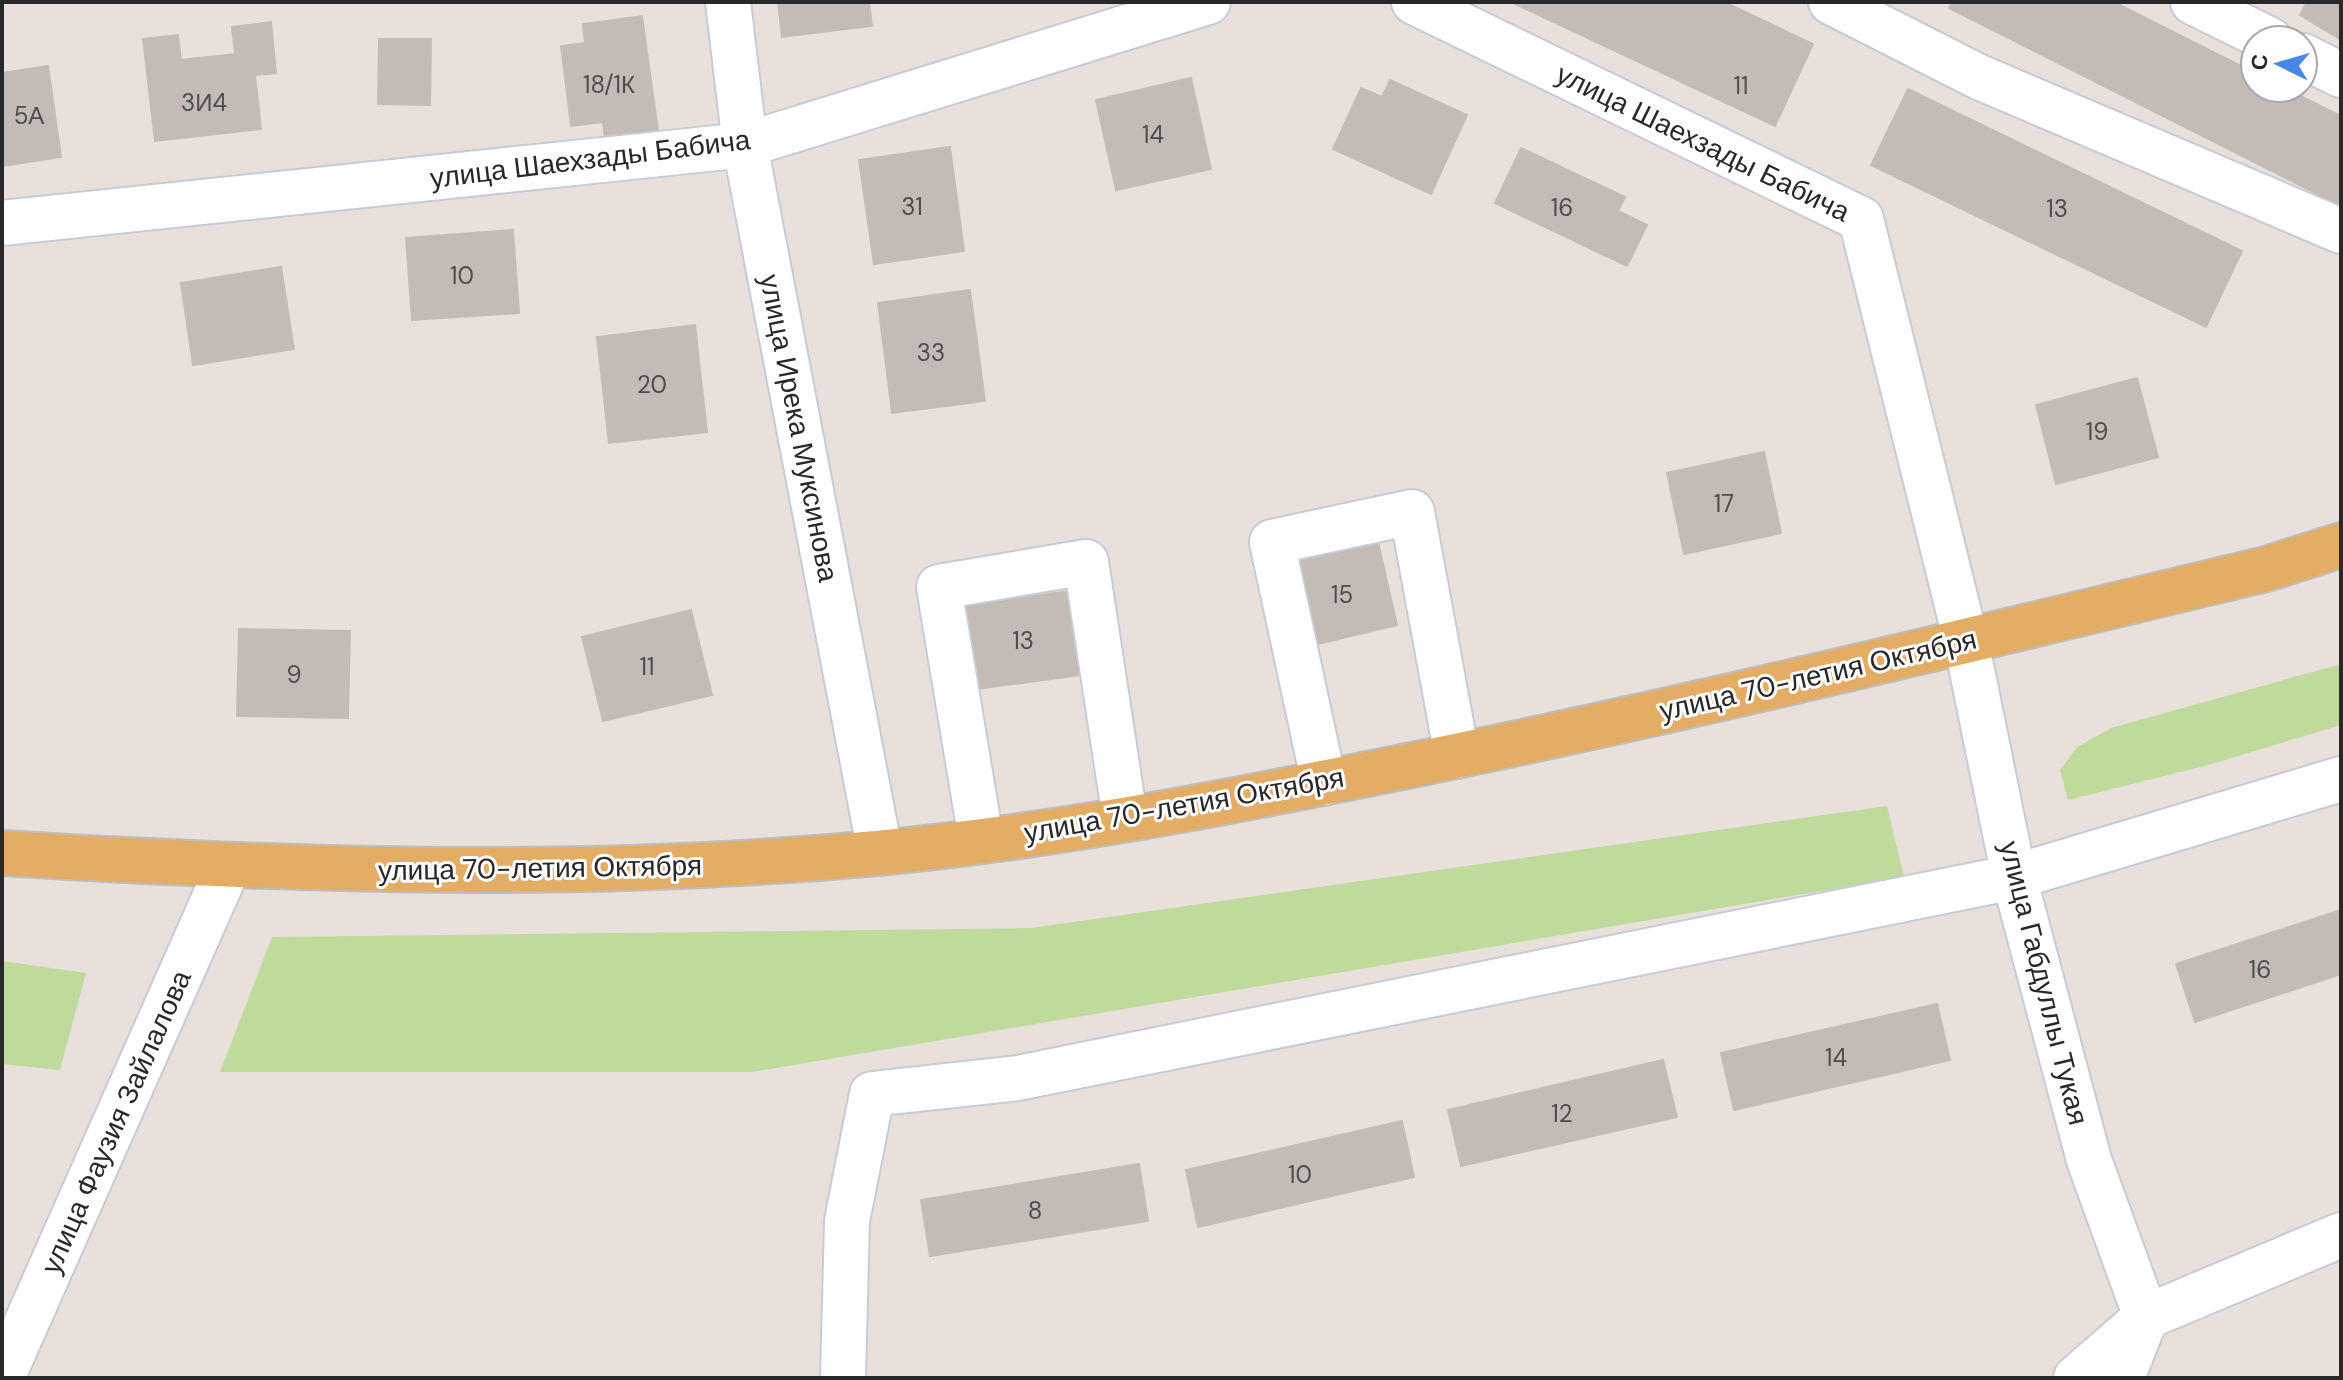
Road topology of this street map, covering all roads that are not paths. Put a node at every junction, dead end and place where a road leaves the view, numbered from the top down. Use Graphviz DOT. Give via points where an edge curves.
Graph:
graph roads {
  1 [pos="728,2"];
  2 [pos="1208,2"];
  3 [pos="1414,2"];
  4 [pos="1831,2"];
  5 [pos="2193,2"];
  6 [pos="2239,25"];
  7 [pos="2319,64"];
  8 [pos="2341,75"];
  9 [pos="745,145"];
  10 [pos="2,223"];
  11 [pos="2341,231"];
  12 [pos="2341,545"];
  13 [pos="1966,641"];
  14 [pos="1457,756"];
  15 [pos="2341,779"];
  16 [pos="1324,783"];
  17 [pos="1125,818"];
  18 [pos="981,839"];
  19 [pos="880,852"];
  20 [pos="2,853"];
  21 [pos="229,865"];
  22 [pos="2014,877"];
  23 [pos="2341,1235"];
  24 [pos="2146,1317"];
  25 [pos="2,1378"];
  26 [pos="843,1378"];
  27 [pos="2076,1378"];
  28 [pos="2122,1378"];
  1 -- 9 [label="street, улица Ирека Муксинова"];
  2 -- 9 [label="street, улица Шаехзады Бабича"];
  3 -- 13 [label="street, улица Шаехзады Бабича" via="1861,219"];
  4 -- 11 [label="street" via="1979,77"];
  5 -- 6 [label="street"];
  7 -- 8 [label="street"];
  9 -- 10 [label="street, улица Шаехзады Бабича"];
  9 -- 19 [label="street, улица Ирека Муксинова"];
  12 -- 13 [label="main road, улица 70-летия Октября" via="2266,569"];
  13 -- 14 [label="main road, улица 70-летия Октября"];
  13 -- 22 [label="street, улица Габдуллы Тукая"];
  14 -- 16 [label="main road, улица 70-летия Октября"];
  14 -- 16 [label="street" via="1412,512 1272,542"];
  15 -- 22 [label="street"];
  16 -- 17 [label="main road, улица 70-летия Октября"];
  17 -- 18 [label="main road, улица 70-летия Октября"];
  17 -- 18 [label="street" via="1086,562 939,587"];
  18 -- 19 [label="main road, улица 70-летия Октября"];
  19 -- 21 [label="main road, улица 70-летия Октября" via="527,873"];
  20 -- 21 [label="main road, улица 70-летия Октября"];
  21 -- 25 [label="street, улица Фаузия Зайлалова"];
  22 -- 24 [label="street, улица Габдуллы Тукая" via="2089,1160"];
  22 -- 26 [label="street" via="1018,1078 872,1094 847,1221"];
  23 -- 24 [label="street"];
  24 -- 27 [label="street"];
  24 -- 28 [label="street"];
}
